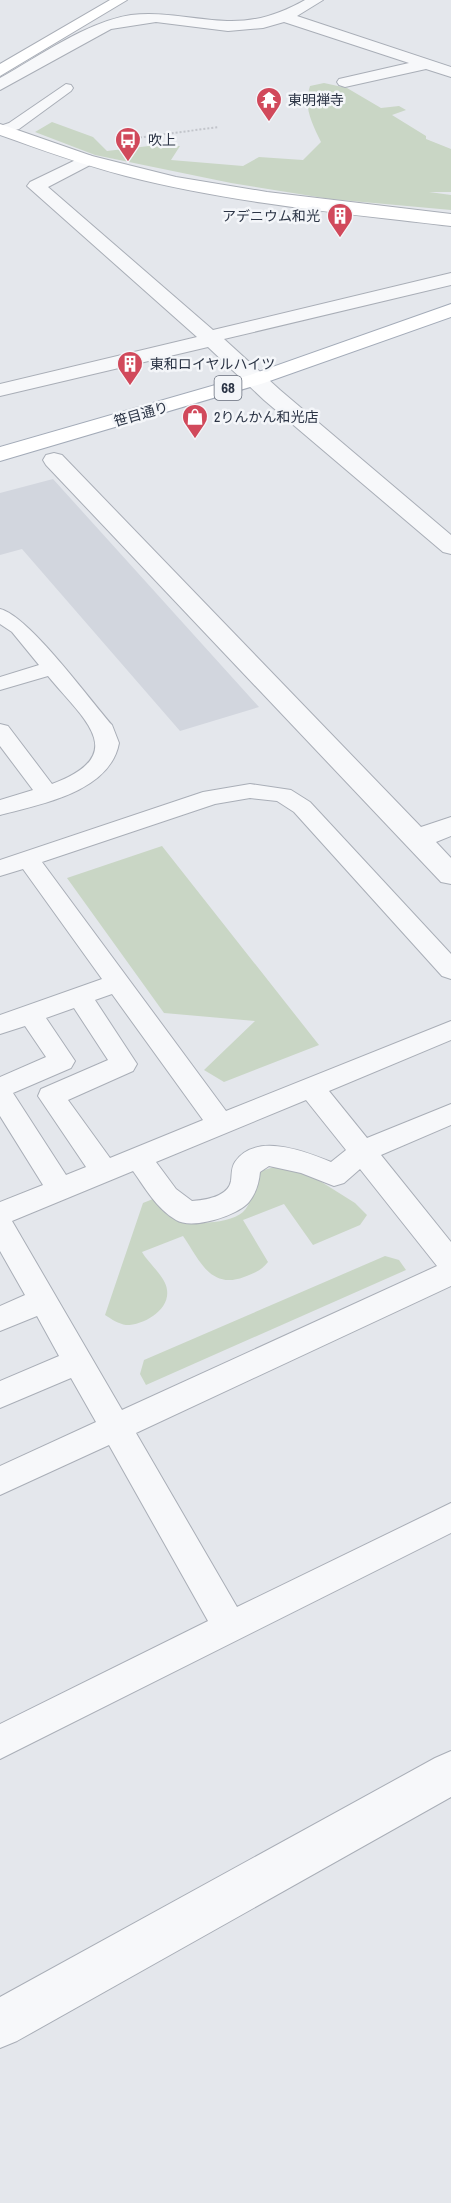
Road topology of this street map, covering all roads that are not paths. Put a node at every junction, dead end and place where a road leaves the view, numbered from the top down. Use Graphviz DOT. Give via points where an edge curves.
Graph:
graph roads {
  1 [pos="120,0"];
  2 [pos="316,0"];
  3 [pos="285,17"];
  4 [pos="451,54"];
  5 [pos="429,63"];
  6 [pos="0,71"];
  7 [pos="451,72"];
  8 [pos="345,82"];
  9 [pos="0,85"];
  10 [pos="66,88"];
  11 [pos="1,130"];
  12 [pos="86,160"];
  13 [pos="451,220"];
  14 [pos="451,279"];
  15 [pos="451,310"];
  16 [pos="451,330"];
  17 [pos="211,338"];
  18 [pos="265,387"];
  19 [pos="0,390"];
  20 [pos="183,422"];
  21 [pos="0,454"];
  22 [pos="64,457"];
  23 [pos="0,474"];
  24 [pos="451,548"];
  25 [pos="0,615"];
  26 [pos="52,668"];
  27 [pos="0,684"];
  28 [pos="0,731"];
  29 [pos="47,793"];
  30 [pos="0,808"];
  31 [pos="451,826"];
  32 [pos="416,839"];
  33 [pos="28,859"];
  34 [pos="0,868"];
  35 [pos="451,875"];
  36 [pos="451,970"];
  37 [pos="118,982"];
  38 [pos="79,996"];
  39 [pos="30,1014"];
  40 [pos="0,1025"];
  41 [pos="451,1030"];
  42 [pos="311,1087"];
  43 [pos="0,1088"];
  44 [pos="0,1094"];
  45 [pos="451,1114"];
  46 [pos="221,1124"];
  47 [pos="362,1152"];
  48 [pos="139,1158"];
  49 [pos="104,1171"];
  50 [pos="60,1190"];
  51 [pos="0,1214"];
  52 [pos="0,1226"];
  53 [pos="451,1263"];
  54 [pos="451,1274"];
  55 [pos="43,1300"];
  56 [pos="0,1318"];
  57 [pos="78,1361"];
  58 [pos="0,1395"];
  59 [pos="117,1428"];
  60 [pos="0,1481"];
  61 [pos="451,1517"];
  62 [pos="230,1627"];
  63 [pos="0,1742"];
  64 [pos="451,1773"];
  65 [pos="0,2024"];
  1 -- 6 [label="main road"];
  2 -- 3 [label="street"];
  3 -- 5 [label="street"];
  3 -- 9 [label="street" via="228,26 156,18 131,20 106,26"];
  4 -- 5 [label="street"];
  5 -- 7 [label="street"];
  5 -- 8 [label="street"];
  10 -- 11 [label="lane" via="14,126"];
  11 -- 12 [label="main road"];
  12 -- 13 [label="main road" via="256,197"];
  12 -- 17 [label="street" via="36,186"];
  14 -- 17 [label="street"];
  15 -- 18 [label="main road, 笹目通り / 68"];
  16 -- 18 [label="main road, 笹目通り / 68"];
  17 -- 18 [label="street"];
  17 -- 19 [label="street"];
  18 -- 20 [label="main road, 笹目通り / 68"];
  18 -- 21 [label="main road, 笹目通り / 68"];
  18 -- 24 [label="street"];
  22 -- 23 [label="main road"];
  22 -- 32 [label="street"];
  25 -- 26 [label="lane" via="19,628"];
  26 -- 27 [label="lane"];
  26 -- 29 [label="lane" via="104,730 109,745 90,774"];
  28 -- 29 [label="lane"];
  29 -- 30 [label="lane"];
  31 -- 32 [label="street"];
  32 -- 35 [label="street"];
  33 -- 34 [label="lane"];
  33 -- 36 [label="lane" via="211,796 250,791 283,795 302,807"];
  33 -- 37 [label="lane"];
  37 -- 38 [label="lane"];
  37 -- 46 [label="lane"];
  38 -- 39 [label="lane"];
  38 -- 49 [label="lane" via="124,1064 51,1096"];
  39 -- 40 [label="lane"];
  39 -- 43 [label="lane" via="62,1062"];
  41 -- 42 [label="lane"];
  42 -- 46 [label="lane"];
  42 -- 47 [label="lane"];
  44 -- 50 [label="lane"];
  45 -- 47 [label="lane"];
  46 -- 48 [label="lane"];
  47 -- 48 [label="lane" via="334,1175 306,1163 266,1155 246,1167 244,1187 231,1201 211,1210 187,1213 166,1197"];
  47 -- 53 [label="lane"];
  48 -- 49 [label="lane"];
  49 -- 50 [label="lane"];
  50 -- 51 [label="lane"];
  52 -- 55 [label="lane"];
  54 -- 59 [label="lane"];
  55 -- 56 [label="lane"];
  55 -- 57 [label="lane"];
  57 -- 58 [label="lane"];
  57 -- 59 [label="lane"];
  59 -- 60 [label="lane"];
  59 -- 62 [label="lane"];
  61 -- 62 [label="lane"];
  62 -- 63 [label="lane"];
  64 -- 65 [label="street"];
}
